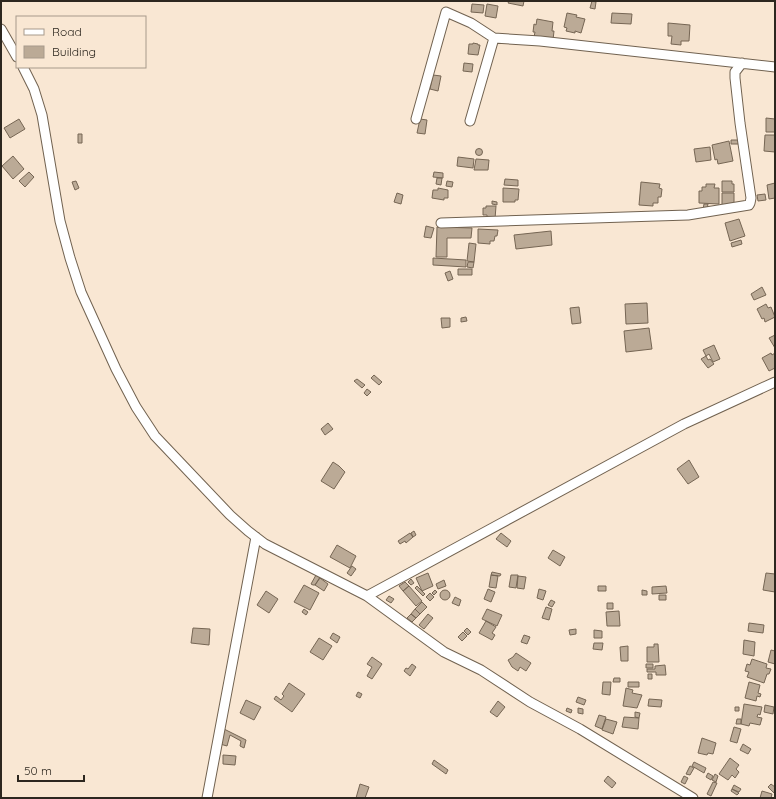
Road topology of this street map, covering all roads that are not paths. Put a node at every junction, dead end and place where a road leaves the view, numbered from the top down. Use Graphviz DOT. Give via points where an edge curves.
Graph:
graph roads {
  1 [pos="1,29"];
  2 [pos="494,38"];
  3 [pos="16,55"];
  4 [pos="742,63"];
  5 [pos="775,67"];
  6 [pos="24,68"];
  7 [pos="416,119"];
  8 [pos="470,121"];
  9 [pos="441,223"];
  10 [pos="775,382"];
  11 [pos="256,537"];
  12 [pos="367,596"];
  13 [pos="207,798"];
  14 [pos="693,798"];
  1 -- 3 [label="street"];
  2 -- 4 [label="street"];
  2 -- 7 [label="street" via="471,23 446,12"];
  2 -- 8 [label="street"];
  4 -- 5 [label="street"];
  4 -- 9 [label="street" via="735,72 735,78 751,198 749,205 688,215"];
  6 -- 11 [label="street" via="34,89 42,115 55,196 70,258 81,292 116,369 136,407 156,436 230,515"];
  10 -- 12 [label="street" via="684,424"];
  11 -- 12 [label="street"];
  11 -- 13 [label="street"];
  12 -- 14 [label="street" via="444,652 481,670 530,702 580,729"];
}
